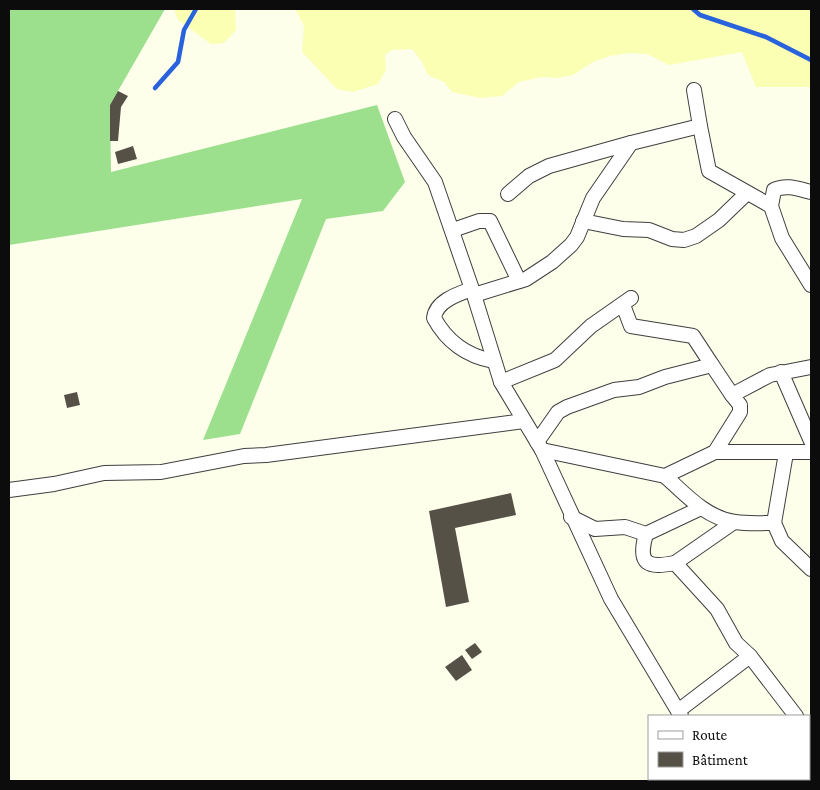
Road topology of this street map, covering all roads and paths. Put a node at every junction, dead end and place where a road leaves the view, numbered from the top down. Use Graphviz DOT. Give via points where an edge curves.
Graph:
graph roads {
  1 [pos="694,90"];
  2 [pos="395,119"];
  3 [pos="700,126"];
  4 [pos="631,143"];
  5 [pos="811,192"];
  6 [pos="508,194"];
  7 [pos="746,194"];
  8 [pos="771,206"];
  9 [pos="584,221"];
  10 [pos="453,230"];
  11 [pos="519,281"];
  12 [pos="811,285"];
  13 [pos="473,292"];
  14 [pos="493,361"];
  15 [pos="712,365"];
  16 [pos="811,367"];
  17 [pos="781,372"];
  18 [pos="501,382"];
  19 [pos="732,395"];
  20 [pos="524,421"];
  21 [pos="811,441"];
  22 [pos="539,446"];
  23 [pos="715,452"];
  24 [pos="811,452"];
  25 [pos="786,454"];
  26 [pos="665,476"];
  27 [pos="9,490"];
  28 [pos="701,508"];
  29 [pos="571,517"];
  30 [pos="734,522"];
  31 [pos="774,523"];
  32 [pos="646,534"];
  33 [pos="675,563"];
  34 [pos="811,569"];
  35 [pos="750,656"];
  36 [pos="679,714"];
  37 [pos="795,715"];
  1 -- 3 [label="street"];
  2 -- 10 [label="street" via="435,182"];
  3 -- 4 [label="street"];
  3 -- 7 [label="street" via="709,171"];
  4 -- 6 [label="street" via="549,166 529,176"];
  4 -- 9 [label="street" via="593,198"];
  5 -- 8 [label="street" via="778,188 774,190"];
  7 -- 8 [label="street"];
  7 -- 9 [label="street" via="719,220 684,240 643,229 623,229"];
  8 -- 12 [label="street" via="782,238"];
  9 -- 11 [label="street" via="577,238 552,262"];
  10 -- 11 [label="street" via="490,221"];
  10 -- 13 [label="street"];
  11 -- 13 [label="street"];
  13 -- 14 [label="street"];
  13 -- 14 [label="street" via="443,303 435,311 434,318 457,346 478,358"];
  14 -- 18 [label="street"];
  15 -- 18 [label="street" via="693,336 632,326 627,301 591,326 555,360"];
  15 -- 19 [label="street"];
  15 -- 22 [label="street" via="639,387 614,390 567,407 558,412"];
  16 -- 17 [label="street"];
  17 -- 19 [label="street"];
  17 -- 21 [label="street"];
  18 -- 20 [label="street"];
  19 -- 23 [label="street" via="740,405 740,412"];
  20 -- 22 [label="street"];
  20 -- 27 [label="street" via="244,456 161,472 104,473"];
  22 -- 26 [label="street"];
  22 -- 29 [label="street"];
  23 -- 25 [label="street"];
  23 -- 26 [label="street"];
  24 -- 25 [label="street"];
  25 -- 31 [label="street"];
  26 -- 28 [label="street"];
  28 -- 30 [label="street"];
  28 -- 32 [label="street"];
  29 -- 32 [label="street" via="595,528 625,527"];
  29 -- 36 [label="street" via="611,600"];
  30 -- 31 [label="street"];
  30 -- 33 [label="street"];
  31 -- 34 [label="street" via="782,541"];
  32 -- 33 [label="street" via="643,553 649,564 656,567"];
  33 -- 35 [label="street" via="717,609 736,643"];
  35 -- 36 [label="street"];
  35 -- 37 [label="street"];
}
